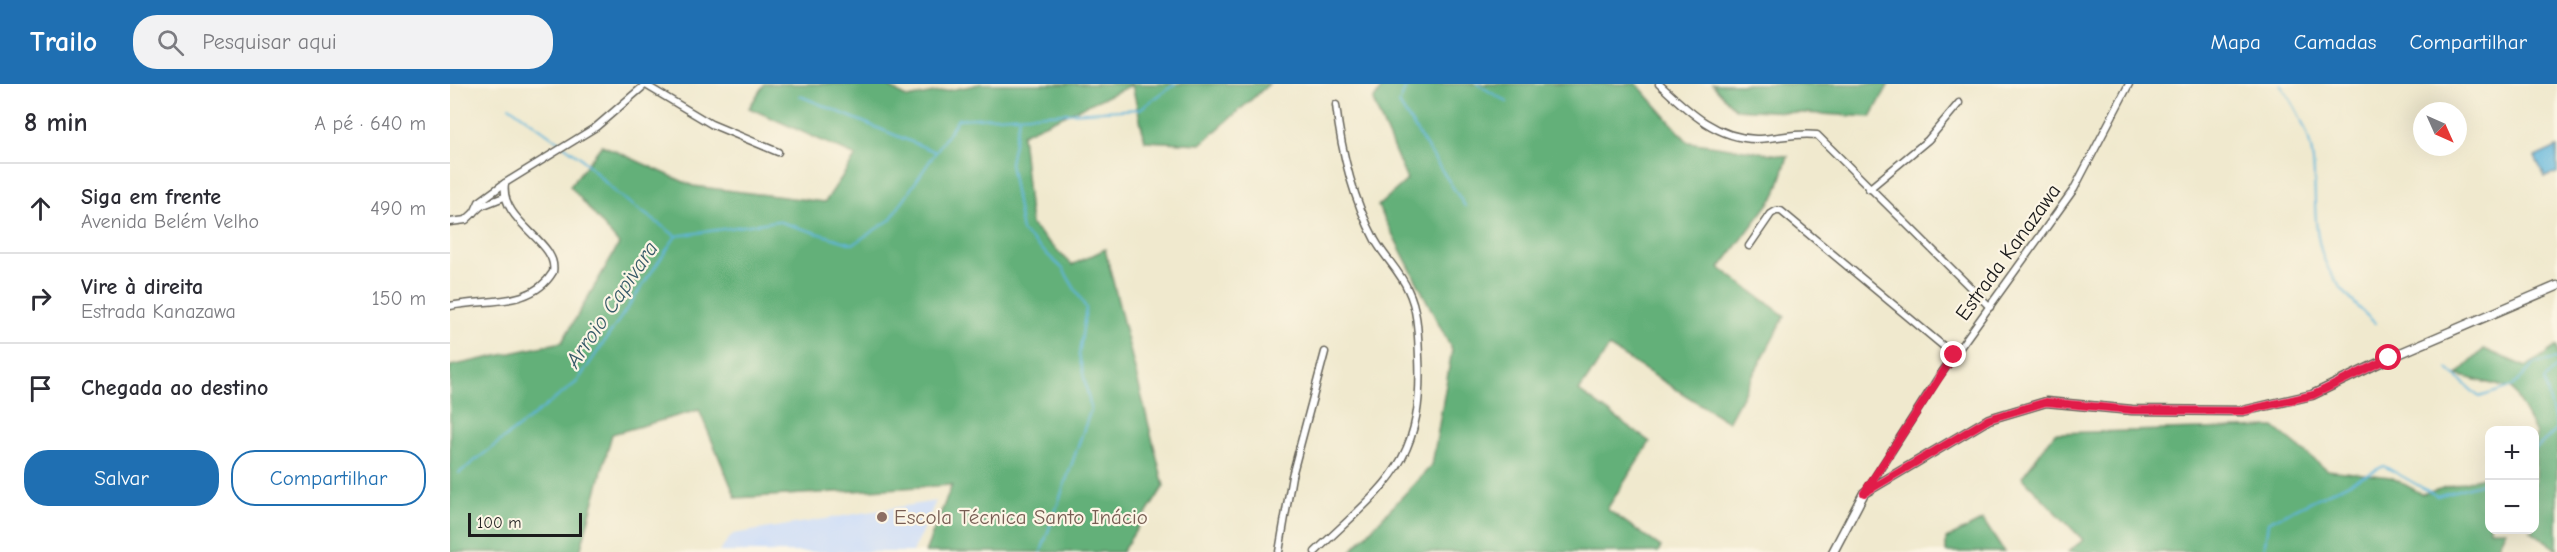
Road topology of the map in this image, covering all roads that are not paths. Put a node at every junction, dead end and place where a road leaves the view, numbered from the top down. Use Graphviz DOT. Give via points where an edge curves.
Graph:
graph roads {
  1 [pos="645,84"];
  2 [pos="1659,84"];
  3 [pos="2129,84"];
  4 [pos="1959,103"];
  5 [pos="1336,105"];
  6 [pos="778,152"];
  7 [pos="505,183"];
  8 [pos="1869,189"];
  9 [pos="504,197"];
  10 [pos="474,213"];
  11 [pos="450,222"];
  12 [pos="1749,246"];
  13 [pos="2557,286"];
  14 [pos="450,306"];
  15 [pos="1990,307"];
  16 [pos="1325,352"];
  17 [pos="1954,355"];
  18 [pos="1864,493"];
  19 [pos="1279,552"];
  20 [pos="1315,552"];
  21 [pos="1833,552"];
  1 -- 6 [label="street" via="711,124"];
  1 -- 7 [label="street" via="596,127"];
  2 -- 8 [label="street" via="1696,118 1721,131 1756,139 1801,133 1817,135"];
  3 -- 15 [label="street, Estrada Kanazawa" via="2074,189"];
  4 -- 8 [label="street" via="1928,140"];
  5 -- 20 [label="street" via="1340,139 1358,197 1376,241 1409,291 1418,326 1419,406 1411,442 1392,476 1365,507"];
  7 -- 9 [label="street"];
  7 -- 10 [label="street" via="479,202"];
  8 -- 15 [label="street"];
  9 -- 10 [label="street" via="485,203"];
  9 -- 14 [label="street" via="512,213 551,257 553,272 542,284 517,298"];
  10 -- 11 [label="street" via="466,220"];
  12 -- 17 [label="street" via="1771,214 1781,211"];
  13 -- 18 [label="main road" via="2313,395 2243,411 2132,410 2046,402 1989,419"];
  15 -- 17 [label="street, Estrada Kanazawa"];
  16 -- 19 [label="street" via="1292,477"];
  17 -- 18 [label="street, Estrada Kanazawa"];
  18 -- 21 [label="main road"];
}
